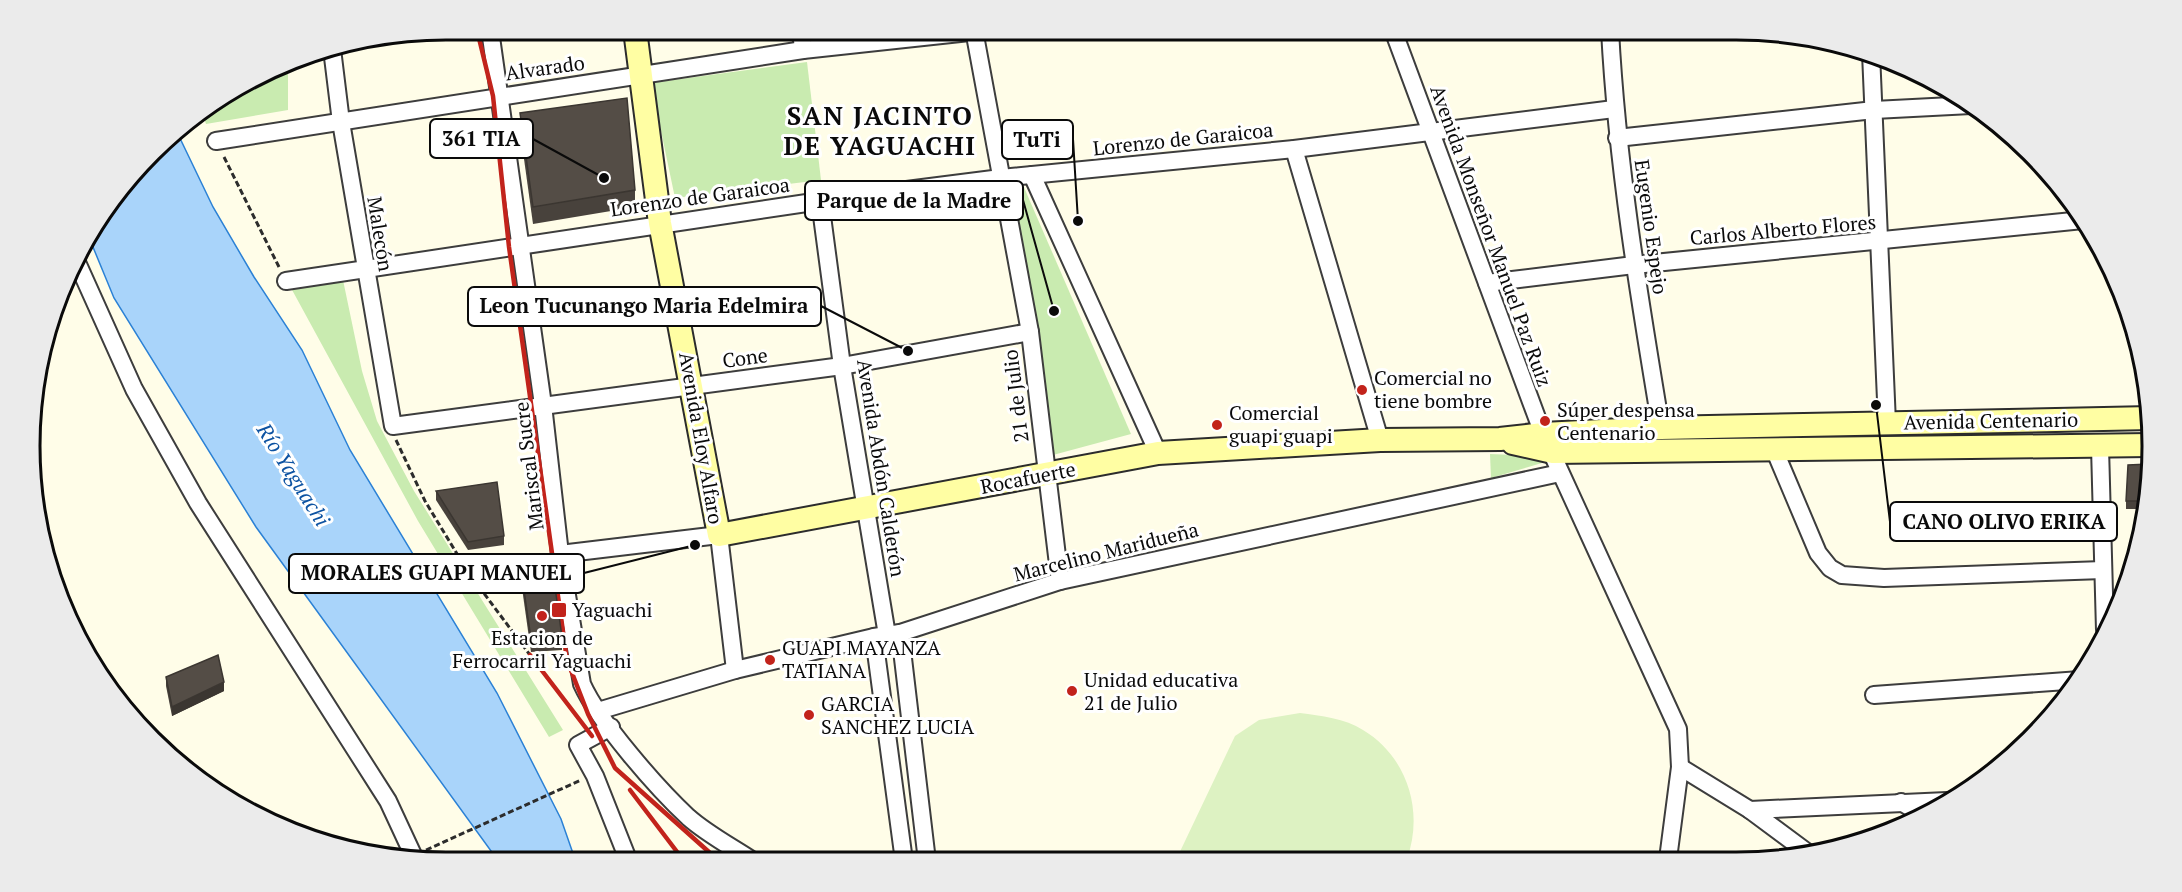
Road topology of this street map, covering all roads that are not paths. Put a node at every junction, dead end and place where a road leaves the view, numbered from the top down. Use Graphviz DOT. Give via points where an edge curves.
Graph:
graph roads {
  1 [pos="492,40"];
  2 [pos="636,40"];
  3 [pos="802,40"];
  4 [pos="896,40"];
  5 [pos="980,40"];
  6 [pos="1397,40"];
  7 [pos="1611,40"];
  8 [pos="803,50"];
  9 [pos="333,57"];
  10 [pos="1872,64"];
  11 [pos="641,76"];
  12 [pos="500,96"];
  13 [pos="1956,106"];
  14 [pos="1614,109"];
  15 [pos="1874,110"];
  16 [pos="340,122"];
  17 [pos="1429,132"];
  18 [pos="1617,138"];
  19 [pos="216,141"];
  20 [pos="1294,149"];
  21 [pos="1032,175"];
  22 [pos="1001,178"];
  23 [pos="820,201"];
  24 [pos="2073,221"];
  25 [pos="660,223"];
  26 [pos="1881,242"];
  27 [pos="520,246"];
  28 [pos="1634,265"];
  29 [pos="364,268"];
  30 [pos="81,270"];
  31 [pos="286,281"];
  32 [pos="1487,283"];
  33 [pos="1030,332"];
  34 [pos="842,366"];
  35 [pos="692,386"];
  36 [pos="543,405"];
  37 [pos="2141,418"];
  38 [pos="1887,423"];
  39 [pos="393,426"];
  40 [pos="1661,428"];
  41 [pos="1380,440"];
  42 [pos="2142,445"];
  43 [pos="2100,447"];
  44 [pos="1774,449"];
  45 [pos="1158,453"];
  46 [pos="1552,453"];
  47 [pos="1046,474"];
  48 [pos="866,509"];
  49 [pos="719,535"];
  50 [pos="560,554"];
  51 [pos="2103,570"];
  52 [pos="1060,581"];
  53 [pos="2106,611"];
  54 [pos="887,635"];
  55 [pos="735,670"];
  56 [pos="2066,681"];
  57 [pos="1874,695"];
  58 [pos="598,711"];
  59 [pos="610,727"];
  60 [pos="1680,767"];
  61 [pos="1900,801"];
  62 [pos="1932,801"];
  63 [pos="1750,810"];
  64 [pos="1915,810"];
  65 [pos="1799,846"];
  66 [pos="411,850"];
  67 [pos="625,852"];
  68 [pos="740,852"];
  69 [pos="903,852"];
  70 [pos="925,852"];
  71 [pos="1669,852"];
  1 -- 12 [label="street, Mariscal Sucre"];
  2 -- 11 [label="street, Avenida Eloy Alfaro"];
  3 -- 8 [label="street"];
  4 -- 8 [label="street, Alvarado"];
  5 -- 22 [label="street, 21 de Julio"];
  6 -- 17 [label="street, Avenida Monseñor Manuel Paz Ruiz"];
  7 -- 14 [label="street, Eugenio Espejo"];
  8 -- 11 [label="street, Alvarado"];
  9 -- 16 [label="street, Malecón"];
  10 -- 15 [label="street"];
  11 -- 12 [label="street, Alvarado"];
  11 -- 25 [label="street, Avenida Eloy Alfaro"];
  12 -- 16 [label="street, Alvarado"];
  12 -- 27 [label="street, Mariscal Sucre"];
  13 -- 15 [label="street"];
  14 -- 17 [label="street, Lorenzo de Garaicoa"];
  14 -- 18 [label="street, Eugenio Espejo"];
  15 -- 18 [label="street"];
  15 -- 26 [label="street"];
  16 -- 19 [label="street, Alvarado"];
  16 -- 29 [label="street, Malecón"];
  17 -- 20 [label="street, Lorenzo de Garaicoa"];
  17 -- 32 [label="street, Avenida Monseñor Manuel Paz Ruiz"];
  18 -- 28 [label="street, Eugenio Espejo"];
  20 -- 21 [label="street, Lorenzo de Garaicoa"];
  20 -- 41 [label="street"];
  21 -- 22 [label="street, Lorenzo de Garaicoa"];
  21 -- 45 [label="street"];
  22 -- 23 [label="street, Lorenzo de Garaicoa"];
  22 -- 33 [label="street, 21 de Julio"];
  23 -- 25 [label="street, Lorenzo de Garaicoa"];
  23 -- 34 [label="street, Avenida Abdón Calderón"];
  24 -- 26 [label="street, Carlos Alberto Flores"];
  25 -- 27 [label="street, Lorenzo de Garaicoa"];
  25 -- 35 [label="street, Avenida Eloy Alfaro"];
  26 -- 28 [label="street, Carlos Alberto Flores"];
  26 -- 38 [label="street"];
  27 -- 29 [label="street, Lorenzo de Garaicoa"];
  27 -- 36 [label="street, Mariscal Sucre"];
  28 -- 32 [label="street, Carlos Alberto Flores"];
  28 -- 40 [label="street, Eugenio Espejo"];
  29 -- 31 [label="street, Lorenzo de Garaicoa"];
  29 -- 39 [label="street, Malecón"];
  30 -- 66 [label="street" via="134,389 198,503 388,801"];
  32 -- 46 [label="street, Avenida Monseñor Manuel Paz Ruiz"];
  33 -- 34 [label="street, Cone"];
  33 -- 47 [label="street, 21 de Julio"];
  34 -- 35 [label="street, Cone"];
  34 -- 48 [label="street, Avenida Abdón Calderón"];
  35 -- 36 [label="street, Cone"];
  35 -- 49 [label="street, Avenida Eloy Alfaro"];
  36 -- 39 [label="street, Cone"];
  36 -- 50 [label="street, Mariscal Sucre"];
  37 -- 38 [label="street, Avenida Centenario"];
  38 -- 40 [label="street, Avenida Centenario"];
  40 -- 46 [label="street, Avenida Centenario"];
  41 -- 45 [label="street, Rocafuerte"];
  41 -- 46 [label="street, Rocafuerte" via="1500,440"];
  42 -- 43 [label="street, Avenida Centenario"];
  43 -- 44 [label="street, Avenida Centenario"];
  43 -- 51 [label="street"];
  44 -- 46 [label="street, Avenida Centenario"];
  44 -- 51 [label="street" via="1818,553 1842,575 1884,578"];
  45 -- 47 [label="street, Rocafuerte"];
  46 -- 52 [label="street, Marcelino Maridueña"];
  46 -- 60 [label="street, Avenida Monseñor Manuel Paz Ruiz" via="1678,729"];
  47 -- 48 [label="street, Rocafuerte"];
  47 -- 52 [label="street, 21 de Julio"];
  48 -- 49 [label="street, Rocafuerte"];
  48 -- 54 [label="street, Avenida Abdón Calderón"];
  49 -- 50 [label="street, Rocafuerte"];
  49 -- 55 [label="street, Avenida Eloy Alfaro"];
  50 -- 58 [label="street, Mariscal Sucre" via="579,673"];
  51 -- 53 [label="street"];
  52 -- 54 [label="street, Marcelino Maridueña"];
  54 -- 55 [label="street, Marcelino Maridueña"];
  54 -- 69 [label="street, Avenida Abdón Calderón"];
  54 -- 70 [label="street, Avenida Abdón Calderón"];
  55 -- 58 [label="street, Marcelino Maridueña"];
  56 -- 57 [label="street"];
  58 -- 59 [label="street, Mariscal Sucre"];
  59 -- 67 [label="street" via="578,745 595,776"];
  59 -- 68 [label="street, Mariscal Sucre" via="689,818"];
  60 -- 63 [label="street"];
  60 -- 71 [label="street, Avenida Monseñor Manuel Paz Ruiz"];
  61 -- 62 [label="street"];
  61 -- 63 [label="street"];
  61 -- 64 [label="street"];
  63 -- 65 [label="street"];
}
